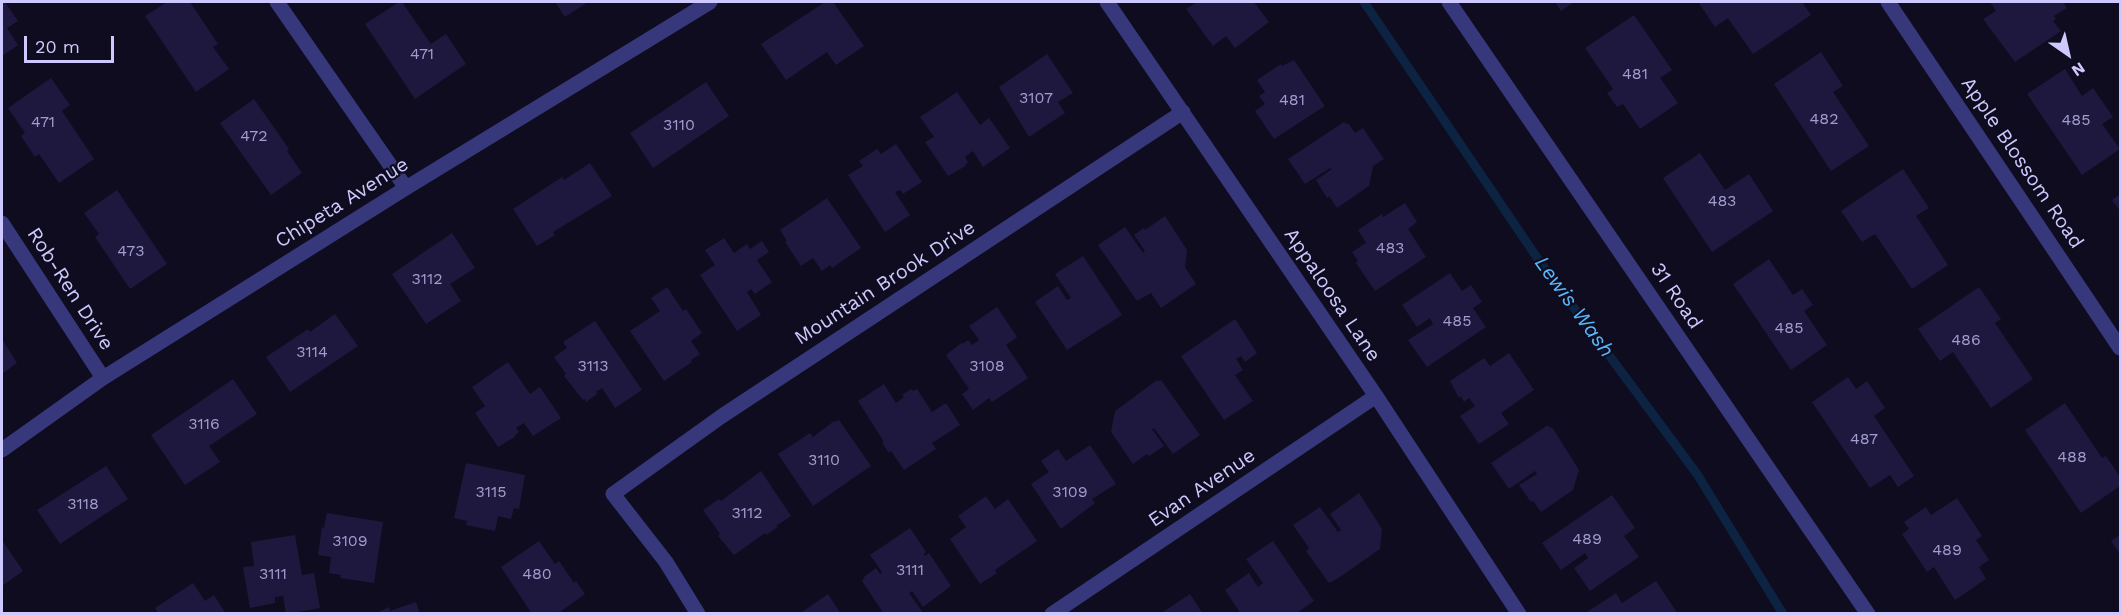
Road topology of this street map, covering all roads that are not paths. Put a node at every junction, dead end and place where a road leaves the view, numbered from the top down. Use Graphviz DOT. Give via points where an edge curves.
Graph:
graph roads {
  1 [pos="277,2"];
  2 [pos="1107,2"];
  3 [pos="1449,2"];
  4 [pos="1888,2"];
  5 [pos="705,3"];
  6 [pos="1183,112"];
  7 [pos="406,188"];
  8 [pos="2,223"];
  9 [pos="2121,348"];
  10 [pos="103,378"];
  11 [pos="1376,396"];
  12 [pos="2,450"];
  13 [pos="698,614"];
  14 [pos="1052,614"];
  15 [pos="1519,614"];
  16 [pos="1868,614"];
  1 -- 7 [label="street"];
  2 -- 6 [label="street, Appaloosa Lane"];
  3 -- 16 [label="street, 31 Road"];
  4 -- 9 [label="street, Apple Blossom Road"];
  5 -- 7 [label="street, Chipeta Avenue"];
  6 -- 11 [label="street, Appaloosa Lane"];
  6 -- 13 [label="street, Mountain Brook Drive" via="722,416 613,494 666,562"];
  7 -- 10 [label="street, Chipeta Avenue"];
  8 -- 10 [label="street, Rob-Ren Drive"];
  10 -- 12 [label="street, Chipeta Avenue"];
  11 -- 14 [label="street, Evan Avenue"];
  11 -- 15 [label="street, Appaloosa Lane"];
}
